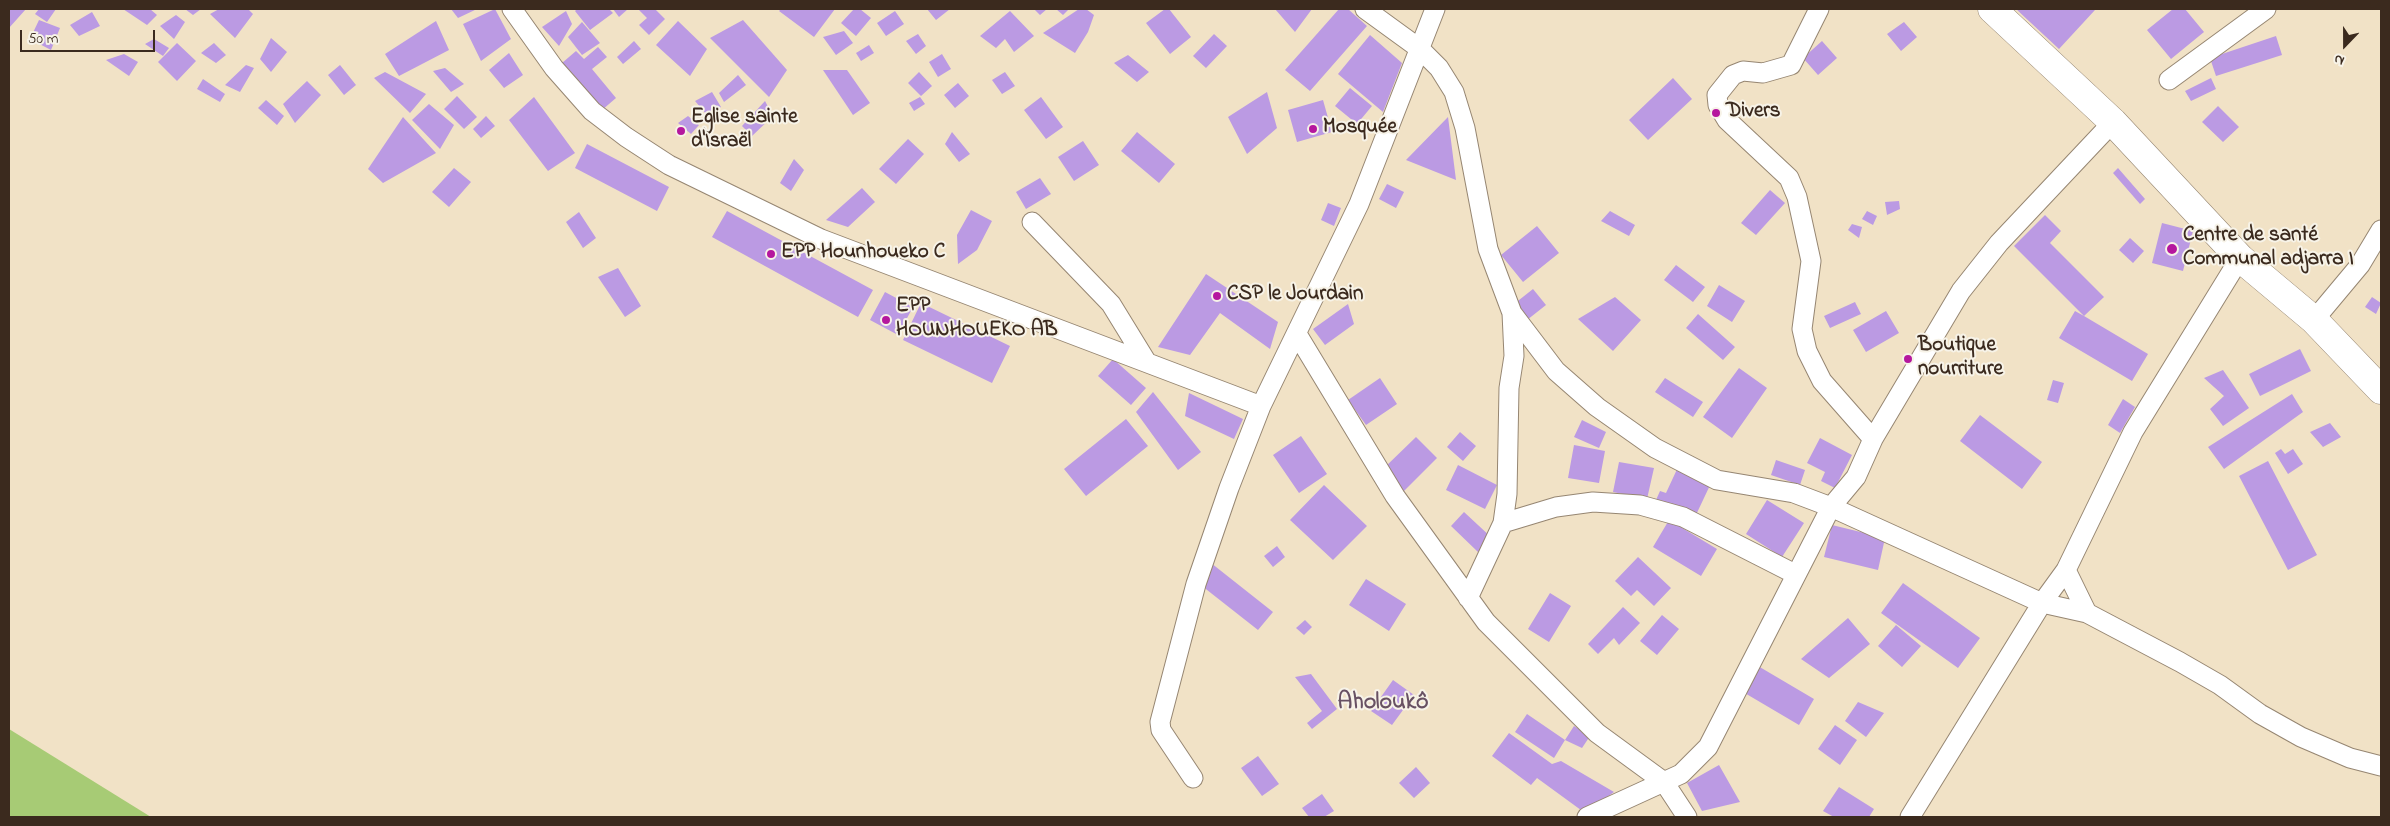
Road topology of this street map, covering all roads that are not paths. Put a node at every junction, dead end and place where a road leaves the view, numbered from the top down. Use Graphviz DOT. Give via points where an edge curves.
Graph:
graph roads {
  1 [pos="512,9"];
  2 [pos="1365,9"];
  3 [pos="1435,9"];
  4 [pos="1819,9"];
  5 [pos="1992,9"];
  6 [pos="2266,9"];
  7 [pos="1420,49"];
  8 [pos="2169,80"];
  9 [pos="2113,122"];
  10 [pos="1032,222"];
  11 [pos="2381,230"];
  12 [pos="2381,250"];
  13 [pos="2240,258"];
  14 [pos="2360,266"];
  15 [pos="1512,313"];
  16 [pos="2314,320"];
  17 [pos="1296,334"];
  18 [pos="1146,361"];
  19 [pos="2381,390"];
  20 [pos="1262,406"];
  21 [pos="1873,439"];
  22 [pos="1831,507"];
  23 [pos="1503,523"];
  24 [pos="2066,570"];
  25 [pos="1795,574"];
  26 [pos="1468,598"];
  27 [pos="2042,603"];
  28 [pos="2087,613"];
  29 [pos="2381,766"];
  30 [pos="1193,778"];
  31 [pos="1664,782"];
  32 [pos="1587,817"];
  33 [pos="1687,817"];
  34 [pos="1910,817"];
  1 -- 18 [label="street" via="554,68 592,111 669,164 820,239"];
  2 -- 7 [label="street"];
  3 -- 7 [label="street"];
  4 -- 21 [label="street" via="1790,65 1763,73 1743,71 1733,76 1717,95 1718,105 1727,120 1789,178 1797,197 1811,261 1802,329 1807,351 1822,381"];
  5 -- 9 [label="main road"];
  6 -- 8 [label="street"];
  7 -- 15 [label="street" via="1439,68 1454,92 1465,128 1488,249"];
  7 -- 17 [label="street" via="1359,204"];
  9 -- 13 [label="main road"];
  9 -- 21 [label="street" via="1999,243 1961,291"];
  10 -- 18 [label="street" via="1111,304"];
  11 -- 14 [label="street"];
  12 -- 14 [label="street"];
  13 -- 16 [label="main road"];
  13 -- 24 [label="street" via="2133,432"];
  14 -- 16 [label="street"];
  15 -- 22 [label="street" via="1556,371 1597,408 1655,448 1717,480 1794,492"];
  15 -- 23 [label="street" via="1514,356 1509,388 1507,494"];
  16 -- 19 [label="main road"];
  17 -- 20 [label="street"];
  17 -- 26 [label="street" via="1395,496"];
  18 -- 20 [label="street"];
  20 -- 30 [label="street" via="1199,575 1160,722 1161,730"];
  21 -- 22 [label="street" via="1856,477"];
  22 -- 25 [label="street"];
  22 -- 27 [label="street"];
  23 -- 25 [label="street" via="1556,508 1593,502 1640,505 1683,517"];
  23 -- 26 [label="street"];
  24 -- 27 [label="street"];
  24 -- 28 [label="street"];
  25 -- 31 [label="street" via="1708,747 1681,774"];
  26 -- 31 [label="street" via="1486,622 1597,733"];
  27 -- 28 [label="street"];
  27 -- 34 [label="street"];
  28 -- 29 [label="street" via="2188,666 2300,737 2350,758"];
  31 -- 32 [label="street"];
  31 -- 33 [label="street"];
}
